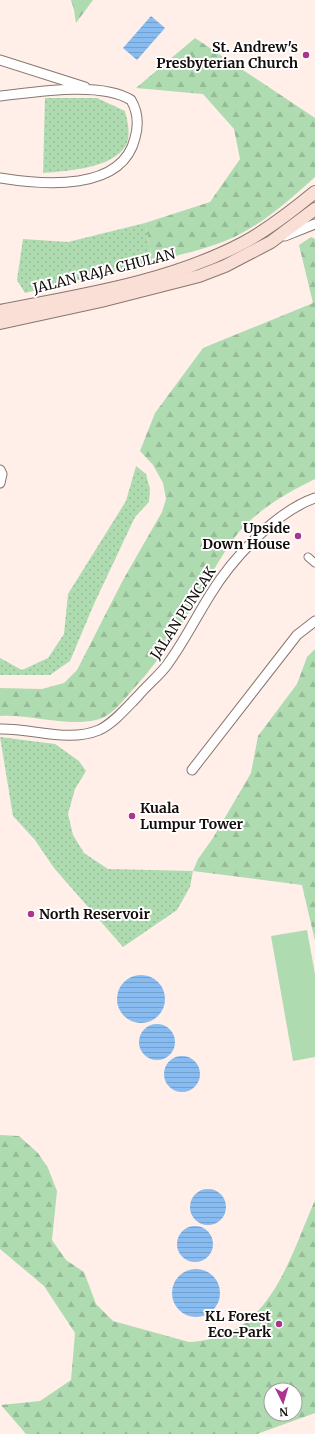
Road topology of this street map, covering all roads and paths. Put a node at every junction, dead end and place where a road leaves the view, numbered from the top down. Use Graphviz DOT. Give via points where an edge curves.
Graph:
graph roads {
  1 [pos="0,60"];
  2 [pos="90,89"];
  3 [pos="0,96"];
  4 [pos="0,178"];
  5 [pos="315,192"];
  6 [pos="315,209"];
  7 [pos="315,224"];
  8 [pos="271,242"];
  9 [pos="0,311"];
  10 [pos="0,323"];
  11 [pos="0,470"];
  12 [pos="0,483"];
  13 [pos="315,498"];
  14 [pos="308,557"];
  15 [pos="315,564"];
  16 [pos="315,621"];
  17 [pos="0,729"];
  18 [pos="192,770"];
  1 -- 2 [label="street"];
  2 -- 3 [label="street"];
  2 -- 4 [label="street" via="124,96 131,100 136,108 138,121 135,138 122,164 92,179 74,182 14,181"];
  5 -- 9 [label="main road, JALAN RAJA CHULAN" via="263,231 218,255 190,266 136,282"];
  6 -- 8 [label="main road, JALAN RAJA CHULAN"];
  7 -- 8 [label="street"];
  8 -- 10 [label="main road, JALAN RAJA CHULAN" via="225,266 190,279"];
  11 -- 12 [label="street"];
  13 -- 17 [label="street, JALAN PUNCAK" via="305,501 274,524 235,561 210,595 188,635 166,667 126,709 100,729 68,735"];
  14 -- 15 [label="street"];
  16 -- 18 [label="street" via="297,635"];
}
